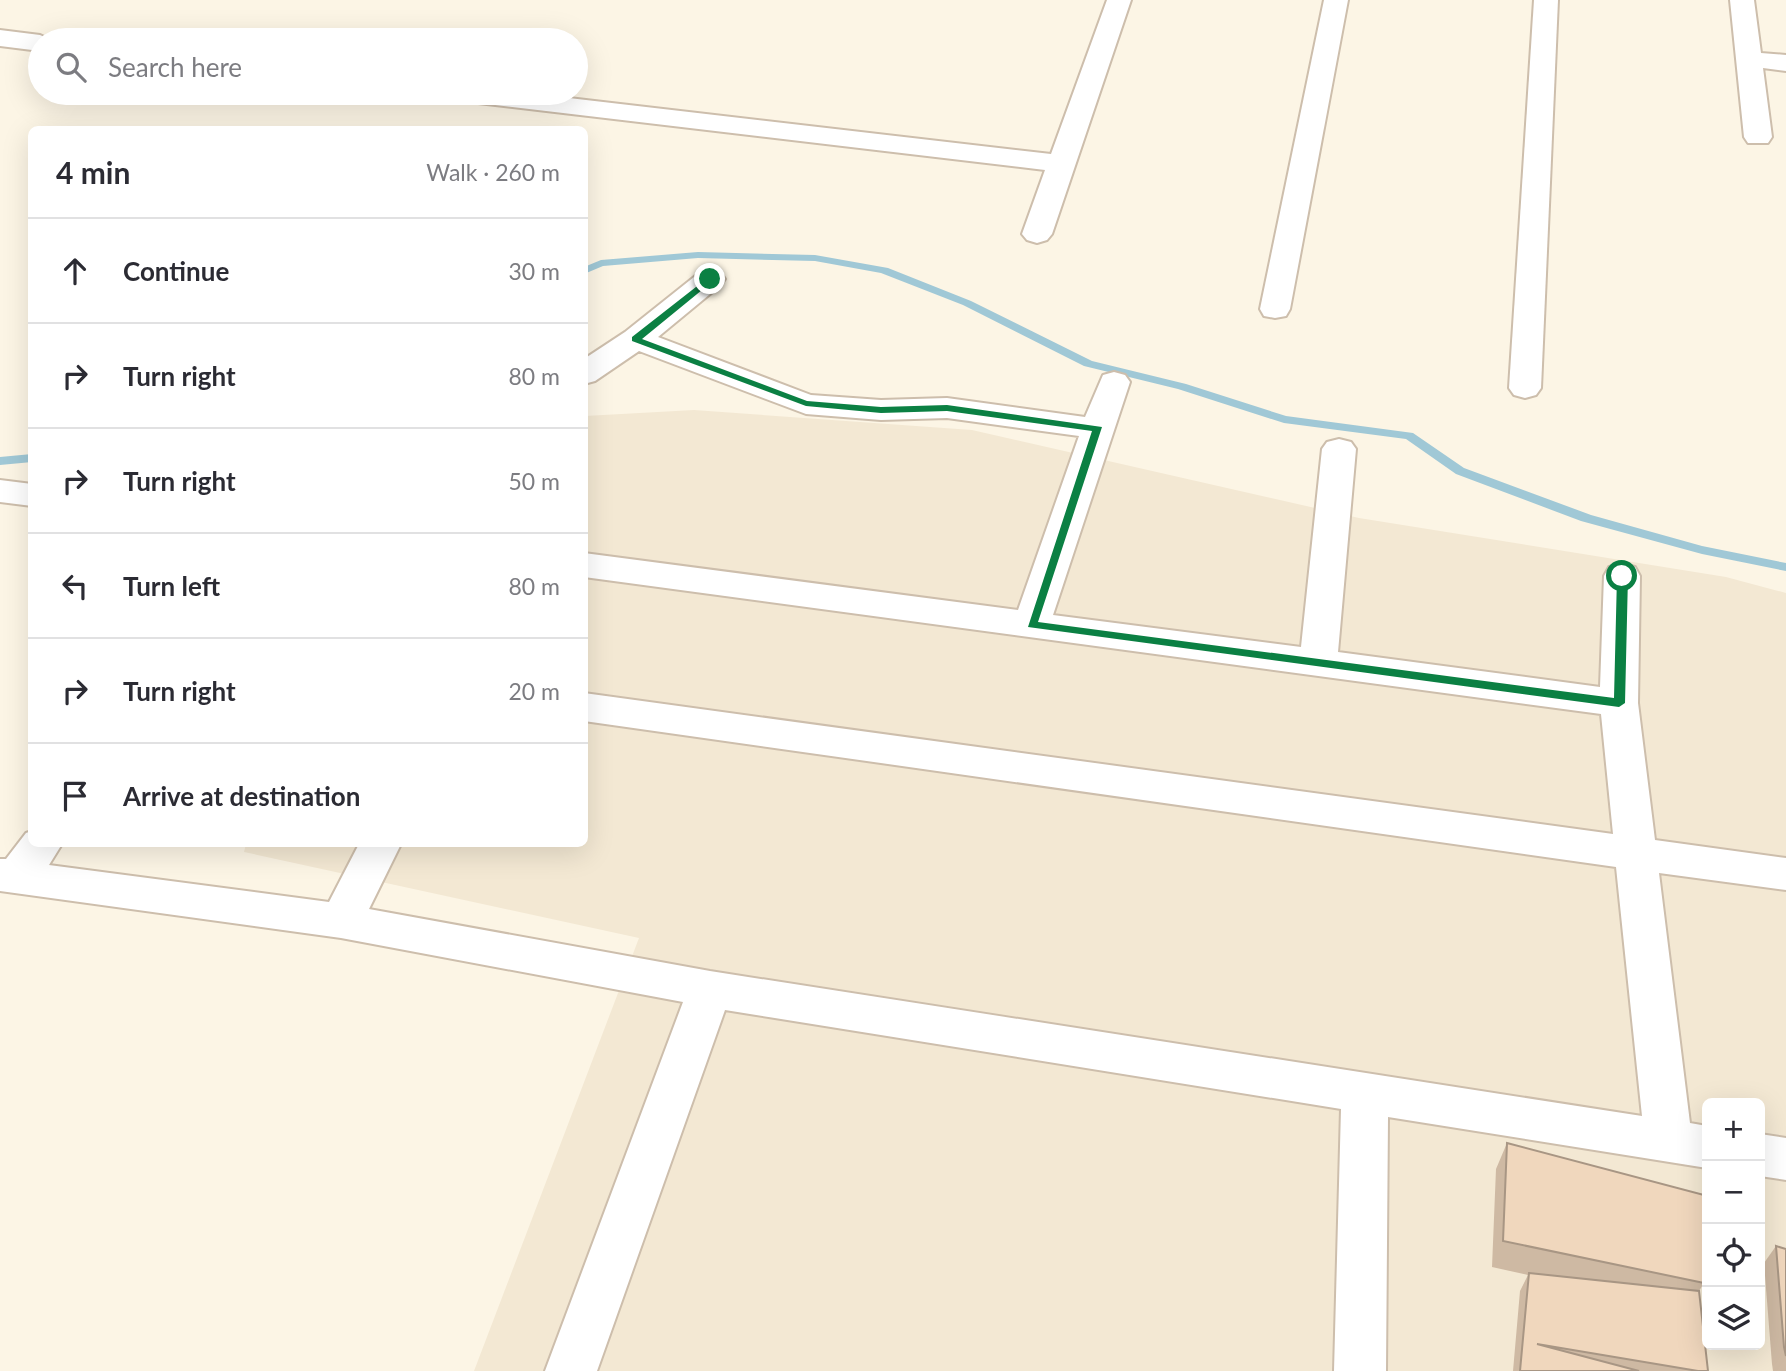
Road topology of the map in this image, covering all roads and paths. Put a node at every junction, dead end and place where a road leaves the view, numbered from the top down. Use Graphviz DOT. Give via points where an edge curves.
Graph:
graph roads {
  1 [pos="1119,0"];
  2 [pos="1336,0"];
  3 [pos="1546,0"];
  4 [pos="1742,0"];
  5 [pos="0,38"];
  6 [pos="28,42"];
  7 [pos="1749,59"];
  8 [pos="1786,63"];
  9 [pos="562,105"];
  10 [pos="1758,137"];
  11 [pos="1061,164"];
  12 [pos="1037,234"];
  13 [pos="710,279"];
  14 [pos="1275,309"];
  15 [pos="636,339"];
  16 [pos="588,371"];
  17 [pos="1114,382"];
  18 [pos="1525,388"];
  19 [pos="1098,429"];
  20 [pos="1339,449"];
  21 [pos="0,491"];
  22 [pos="28,494"];
  23 [pos="588,566"];
  24 [pos="1622,576"];
  25 [pos="1031,625"];
  26 [pos="1318,663"];
  27 [pos="1619,703"];
  28 [pos="588,708"];
  29 [pos="378,847"];
  30 [pos="1635,853"];
  31 [pos="19,865"];
  32 [pos="1786,874"];
  33 [pos="341,921"];
  34 [pos="710,989"];
  35 [pos="1365,1094"];
  36 [pos="1688,1144"];
  37 [pos="1765,1155"];
  38 [pos="1786,1158"];
  39 [pos="571,1371"];
  40 [pos="1360,1371"];
  1 -- 11 [label="street"];
  2 -- 14 [label="street"];
  3 -- 18 [label="street"];
  4 -- 7 [label="street"];
  5 -- 6 [label="street"];
  7 -- 8 [label="street"];
  7 -- 10 [label="street"];
  9 -- 11 [label="street"];
  11 -- 12 [label="street"];
  13 -- 15 [label="street"];
  15 -- 16 [label="street"];
  15 -- 19 [label="street" via="806,404 881,410 947,408"];
  17 -- 19 [label="street"];
  19 -- 25 [label="street"];
  20 -- 26 [label="street"];
  21 -- 22 [label="street"];
  23 -- 25 [label="street"];
  24 -- 27 [label="street"];
  25 -- 26 [label="street"];
  26 -- 27 [label="street"];
  27 -- 30 [label="street"];
  28 -- 30 [label="street"];
  29 -- 33 [label="street"];
  30 -- 32 [label="street"];
  30 -- 36 [label="street"];
  31 -- 33 [label="street"];
  33 -- 34 [label="street"];
  34 -- 35 [label="street"];
  34 -- 39 [label="street"];
  35 -- 36 [label="street"];
  35 -- 40 [label="street"];
  37 -- 38 [label="street"];
}
